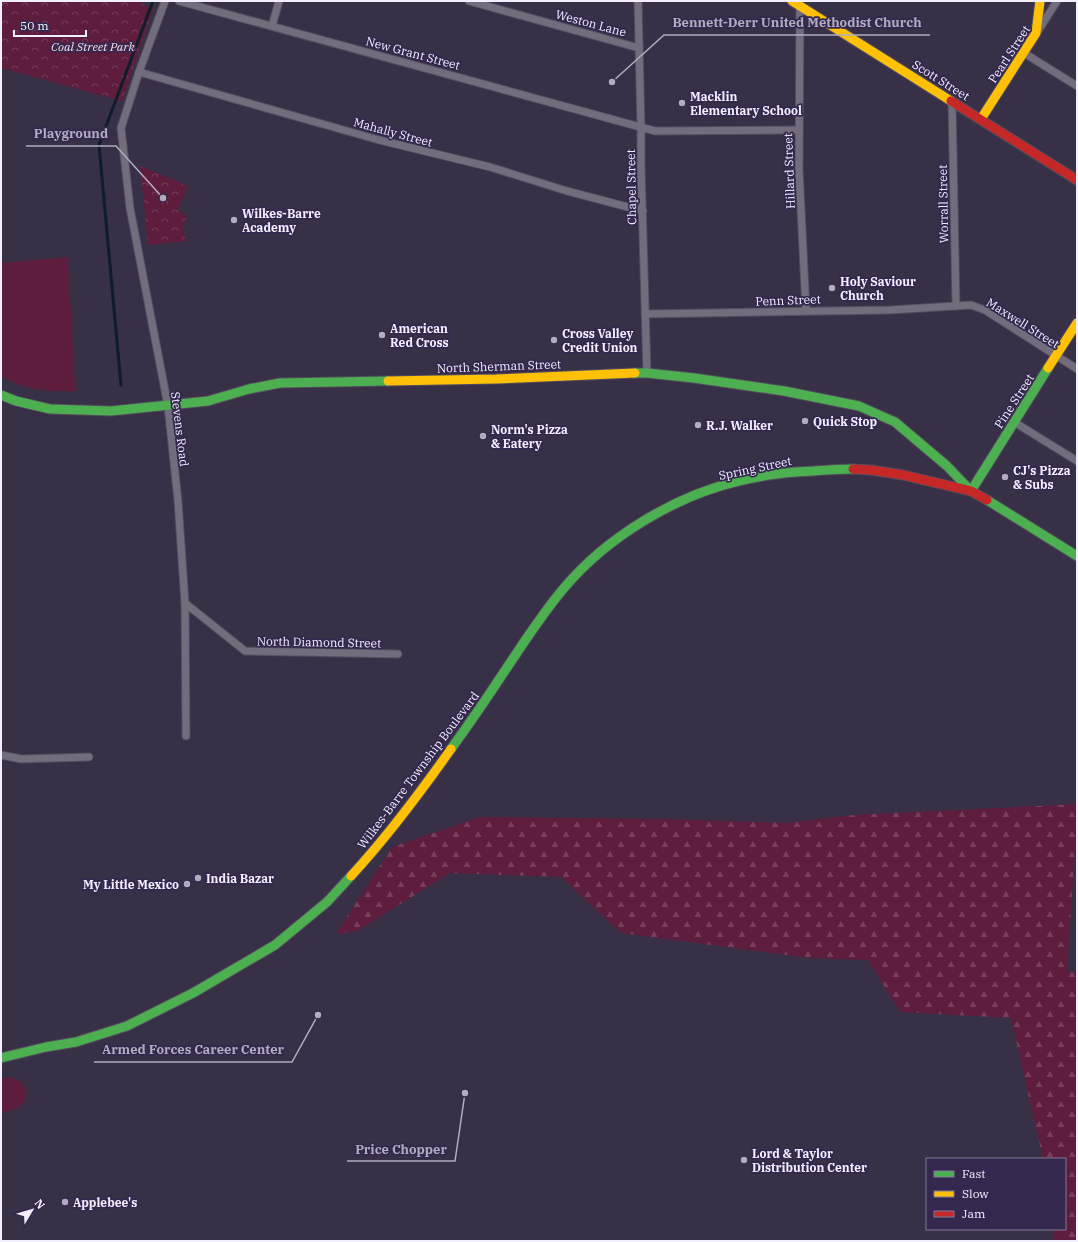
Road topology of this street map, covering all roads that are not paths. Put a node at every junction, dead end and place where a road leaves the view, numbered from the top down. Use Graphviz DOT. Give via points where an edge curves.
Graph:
graph roads {
  1 [pos="166,1"];
  2 [pos="179,1"];
  3 [pos="278,1"];
  4 [pos="469,1"];
  5 [pos="638,1"];
  6 [pos="792,1"];
  7 [pos="1040,1"];
  8 [pos="1057,1"];
  9 [pos="800,6"];
  10 [pos="272,26"];
  11 [pos="1036,33"];
  12 [pos="639,48"];
  13 [pos="1024,53"];
  14 [pos="139,72"];
  15 [pos="1077,86"];
  16 [pos="952,101"];
  17 [pos="981,119"];
  18 [pos="642,127"];
  19 [pos="798,130"];
  20 [pos="1077,180"];
  21 [pos="642,211"];
  22 [pos="956,306"];
  23 [pos="806,310"];
  24 [pos="645,314"];
  25 [pos="1077,323"];
  26 [pos="1057,356"];
  27 [pos="1077,369"];
  28 [pos="647,373"];
  29 [pos="1,395"];
  30 [pos="168,406"];
  31 [pos="1014,422"];
  32 [pos="1077,461"];
  33 [pos="971,491"];
  34 [pos="1077,556"];
  35 [pos="185,603"];
  36 [pos="398,654"];
  37 [pos="498,682"];
  38 [pos="186,736"];
  39 [pos="1,756"];
  40 [pos="88,757"];
  41 [pos="1,1058"];
  1 -- 14 [label="street"];
  2 -- 10 [label="street, New Grant Street"];
  3 -- 10 [label="street"];
  4 -- 12 [label="street, Weston Lane"];
  5 -- 12 [label="street, Chapel Street"];
  6 -- 9 [label="street, Scott Street"];
  7 -- 11 [label="street"];
  8 -- 11 [label="street, Pearl Street"];
  9 -- 16 [label="street, Scott Street"];
  9 -- 19 [label="street, Hillard Street"];
  10 -- 18 [label="street, New Grant Street"];
  11 -- 13 [label="street, Pearl Street"];
  12 -- 18 [label="street, Chapel Street"];
  13 -- 15 [label="street"];
  13 -- 17 [label="street, Pearl Street"];
  14 -- 21 [label="street, Mahally Street"];
  14 -- 30 [label="street, Stevens Road" via="122,128 130,208"];
  16 -- 17 [label="street, Scott Street"];
  16 -- 22 [label="street, Worrall Street"];
  17 -- 20 [label="street, Scott Street"];
  18 -- 19 [label="street, New Grant Street" via="655,131"];
  18 -- 21 [label="street, Chapel Street"];
  19 -- 23 [label="street, Hillard Street"];
  21 -- 24 [label="street, Chapel Street"];
  22 -- 23 [label="street, Penn Street" via="890,310"];
  22 -- 26 [label="street, Maxwell Street" via="971,305 984,310"];
  23 -- 24 [label="street, Penn Street"];
  24 -- 28 [label="street, Chapel Street"];
  25 -- 26 [label="street, Pine Street"];
  26 -- 27 [label="street, Maxwell Street"];
  26 -- 31 [label="street, Pine Street"];
  28 -- 30 [label="street, North Sherman Street" via="280,383 208,401"];
  28 -- 33 [label="street, North Sherman Street" via="784,391 859,406 895,422 947,466"];
  29 -- 30 [label="street, North Sherman Street" via="50,409 111,411"];
  30 -- 35 [label="street, Stevens Road"];
  31 -- 32 [label="street"];
  31 -- 33 [label="street, Pine Street"];
  33 -- 34 [label="street, Spring Street"];
  33 -- 37 [label="street, Spring Street" via="903,475 846,469 779,473 703,492 669,507 637,526 587,564 546,610"];
  35 -- 36 [label="street, North Diamond Street" via="245,651"];
  35 -- 38 [label="street, Stevens Road"];
  37 -- 41 [label="street, Wilkes-Barre Township Boulevard" via="434,773 373,852 327,902 275,945 193,993 127,1026 76,1042"];
  39 -- 40 [label="street" via="21,759"];
}
